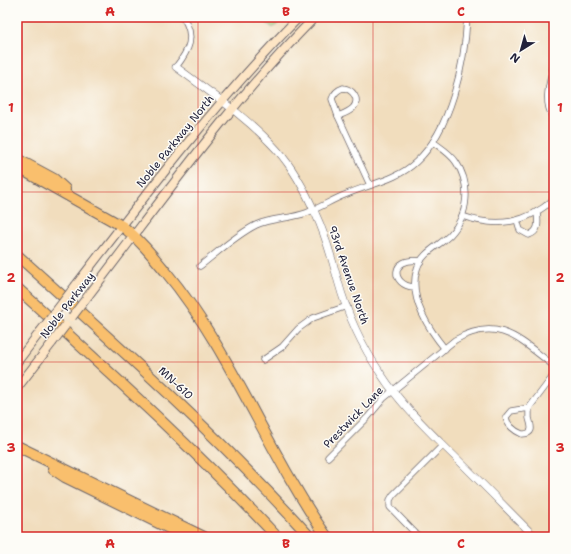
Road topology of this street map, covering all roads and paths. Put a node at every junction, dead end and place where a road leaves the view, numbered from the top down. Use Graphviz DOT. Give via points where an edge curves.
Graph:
graph roads {
  1 [pos="183,17"];
  2 [pos="299,17"];
  3 [pos="315,17"];
  4 [pos="467,17"];
  5 [pos="554,64"];
  6 [pos="176,67"];
  7 [pos="221,102"];
  8 [pos="232,110"];
  9 [pos="338,116"];
  10 [pos="554,119"];
  11 [pos="433,142"];
  12 [pos="17,159"];
  13 [pos="17,167"];
  14 [pos="370,185"];
  15 [pos="74,199"];
  16 [pos="554,199"];
  17 [pos="314,210"];
  18 [pos="536,212"];
  19 [pos="462,216"];
  20 [pos="517,220"];
  21 [pos="122,226"];
  22 [pos="134,235"];
  23 [pos="17,255"];
  24 [pos="421,261"];
  25 [pos="200,266"];
  26 [pos="76,285"];
  27 [pos="17,288"];
  28 [pos="414,288"];
  29 [pos="347,306"];
  30 [pos="445,348"];
  31 [pos="263,360"];
  32 [pos="17,362"];
  33 [pos="554,366"];
  34 [pos="554,375"];
  35 [pos="17,388"];
  36 [pos="393,391"];
  37 [pos="529,408"];
  38 [pos="443,445"];
  39 [pos="17,446"];
  40 [pos="36,455"];
  41 [pos="328,457"];
  42 [pos="187,537"];
  43 [pos="204,537"];
  44 [pos="277,537"];
  45 [pos="310,537"];
  46 [pos="327,537"];
  47 [pos="419,537"];
  48 [pos="535,537"];
  1 -- 6 [label="street, 93rd Avenue North" via="190,32 190,42"];
  2 -- 7 [label="main road, Noble Parkway North"];
  3 -- 8 [label="main road" via="274,59"];
  4 -- 11 [label="street" via="459,76 444,121"];
  5 -- 10 [label="street" via="547,97 548,107"];
  6 -- 7 [label="street, 93rd Avenue North"];
  7 -- 8 [label="street, 93rd Avenue North"];
  7 -- 21 [label="main road, Noble Parkway North"];
  8 -- 17 [label="street, 93rd Avenue North" via="257,130 277,151 293,171"];
  8 -- 22 [label="main road"];
  9 -- 9 [label="street" via="332,99 338,90 348,88 356,97 356,102 354,107"];
  9 -- 14 [label="street"];
  11 -- 14 [label="street" via="415,163 404,171"];
  11 -- 19 [label="street" via="448,153 461,172 466,194"];
  12 -- 15 [label="highway" via="54,180"];
  13 -- 15 [label="highway"];
  14 -- 17 [label="street"];
  15 -- 21 [label="highway"];
  16 -- 18 [label="street"];
  17 -- 25 [label="street" via="247,229"];
  17 -- 29 [label="street, 93rd Avenue North"];
  18 -- 20 [label="street"];
  18 -- 20 [label="street" via="538,226 533,233 520,230"];
  19 -- 20 [label="street" via="490,223"];
  19 -- 24 [label="street" via="452,233 430,250"];
  21 -- 22 [label="highway"];
  21 -- 26 [label="main road, Noble Parkway North"];
  22 -- 35 [label="main road, Noble Parkway, bridge"];
  22 -- 46 [label="highway" via="171,278 203,322 287,475"];
  23 -- 45 [label="highway, MN-610" via="190,413"];
  24 -- 28 [label="street" via="417,266"];
  24 -- 28 [label="street" via="407,260 397,270 400,281"];
  26 -- 32 [label="main road, Noble Parkway, bridge"];
  27 -- 44 [label="highway" via="150,409"];
  28 -- 30 [label="street" via="428,325"];
  29 -- 31 [label="street" via="313,318 298,329 282,347"];
  29 -- 36 [label="street, 93rd Avenue North" via="370,356"];
  30 -- 33 [label="street, Prestwick Lane" via="475,330 486,329 509,333"];
  30 -- 36 [label="street, Prestwick Lane"];
  34 -- 37 [label="street"];
  36 -- 38 [label="street, 93rd Avenue North"];
  36 -- 41 [label="street, Prestwick Lane"];
  37 -- 37 [label="street" via="511,411 506,417 509,424 522,434 530,432 532,427"];
  38 -- 47 [label="street" via="390,500 390,507"];
  38 -- 48 [label="street, 93rd Avenue North"];
  39 -- 40 [label="highway"];
  40 -- 42 [label="highway" via="65,477"];
  40 -- 43 [label="highway"];
}
